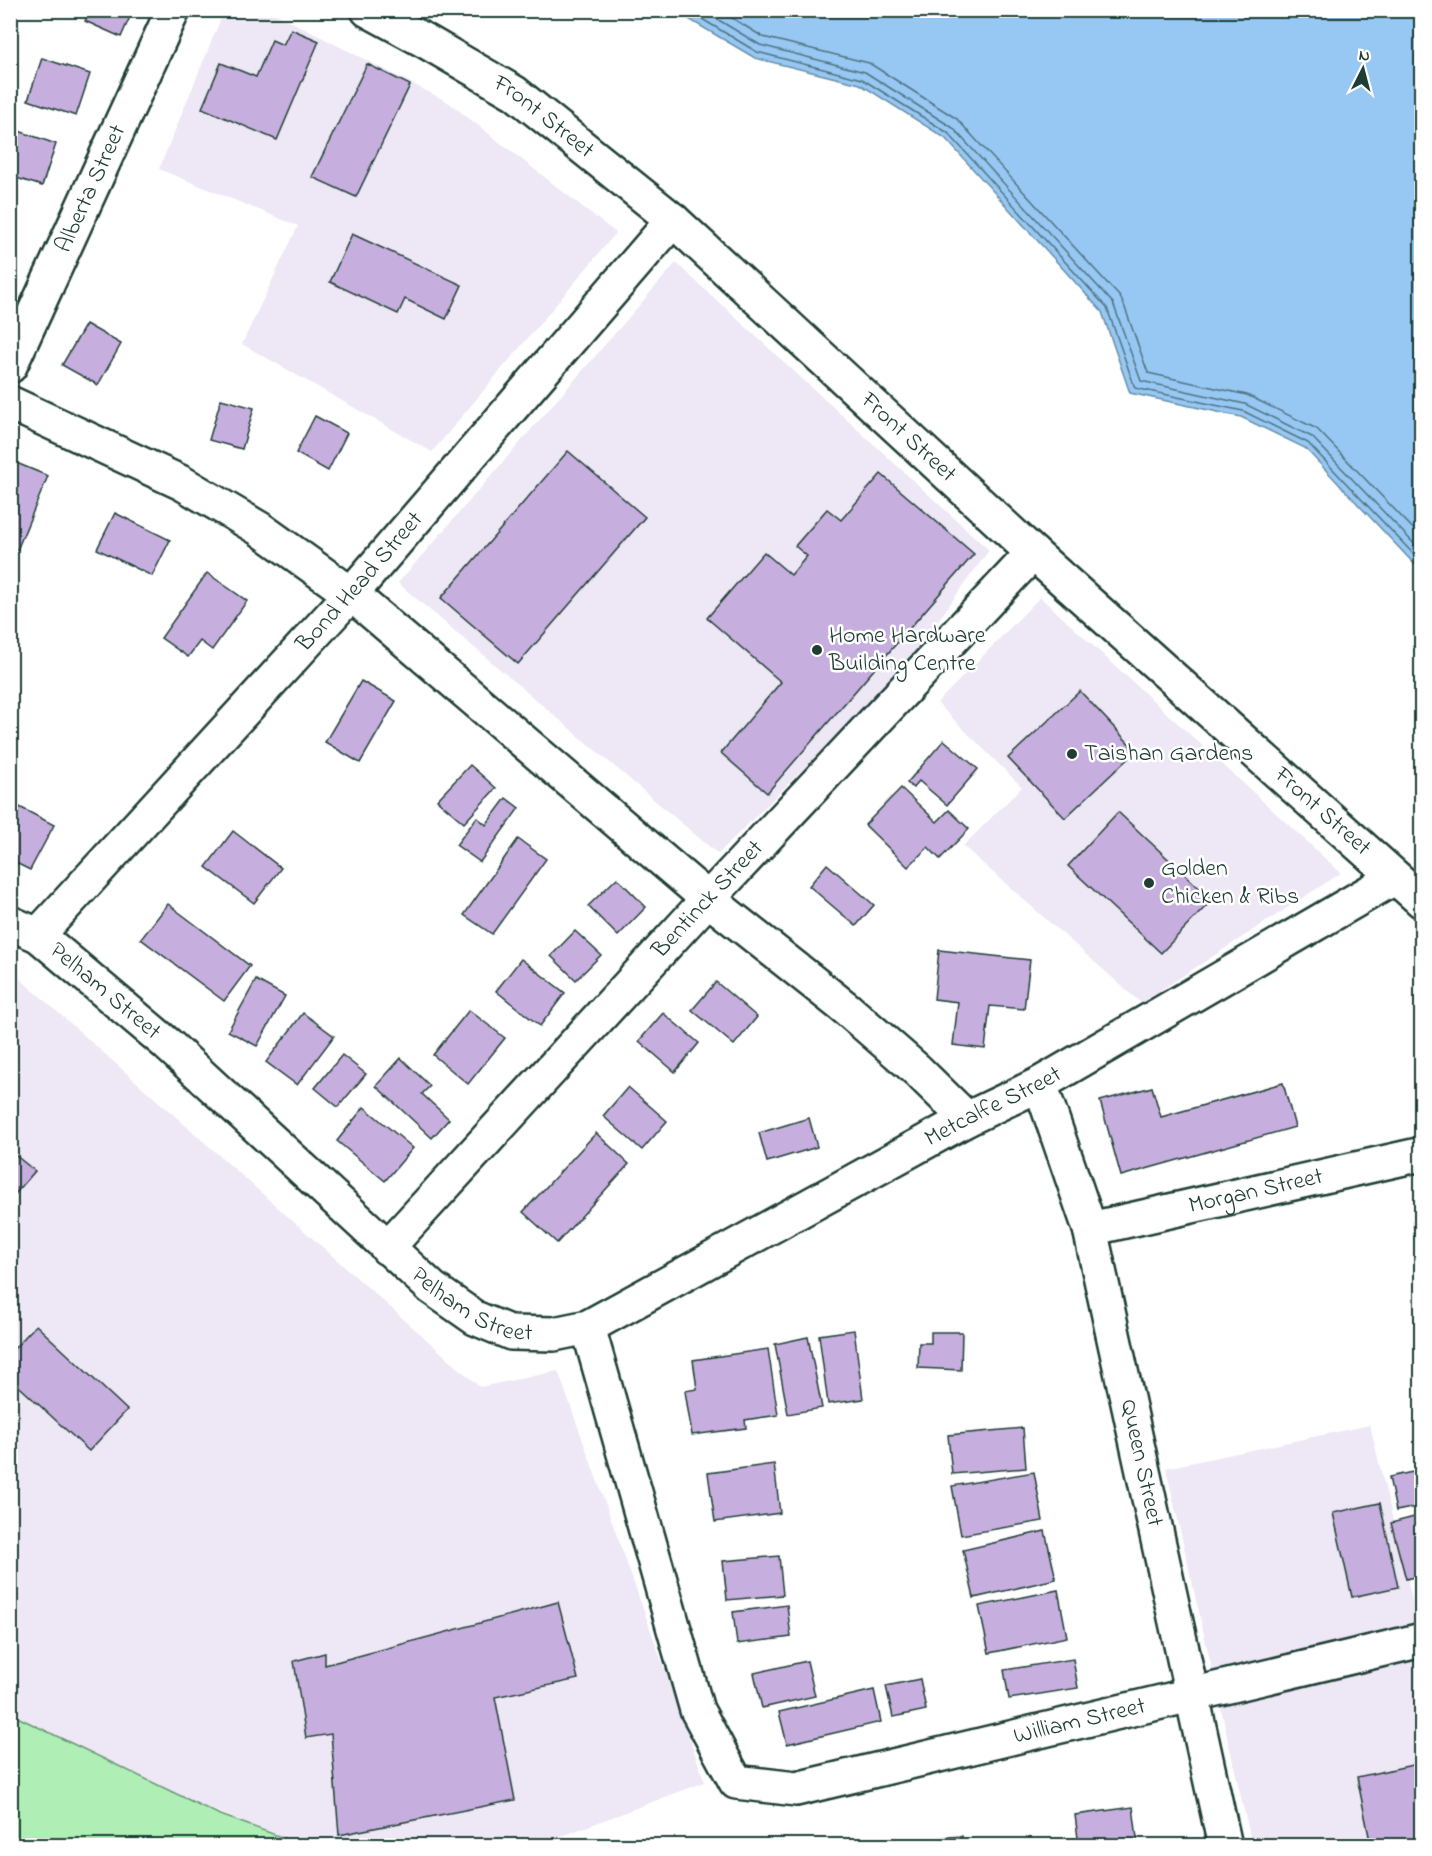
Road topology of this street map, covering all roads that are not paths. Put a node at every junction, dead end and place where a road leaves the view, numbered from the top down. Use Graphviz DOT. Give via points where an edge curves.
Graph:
graph roads {
  1 [pos="173,10"];
  2 [pos="368,10"];
  3 [pos="673,219"];
  4 [pos="10,366"];
  5 [pos="10,403"];
  6 [pos="1033,554"];
  7 [pos="351,594"];
  8 [pos="1394,878"];
  9 [pos="708,899"];
  10 [pos="1422,901"];
  11 [pos="24,929"];
  12 [pos="1040,1084"];
  13 [pos="967,1119"];
  14 [pos="1422,1154"];
  15 [pos="1090,1229"];
  16 [pos="387,1248"];
  17 [pos="588,1327"];
  18 [pos="1422,1640"];
  19 [pos="1191,1694"];
  20 [pos="1225,1845"];
  1 -- 4 [label="street, Alberta Street"];
  2 -- 3 [label="street, Front Street" via="515,93"];
  3 -- 6 [label="street, Front Street"];
  3 -- 7 [label="street, Bond Head Street"];
  5 -- 7 [label="street" via="182,483 260,529"];
  6 -- 8 [label="street, Front Street"];
  6 -- 9 [label="street, Bentinck Street"];
  7 -- 9 [label="street"];
  7 -- 11 [label="street, Bond Head Street"];
  8 -- 10 [label="street, Front Street"];
  8 -- 12 [label="street, Metcalfe Street"];
  9 -- 13 [label="street" via="848,1010"];
  9 -- 16 [label="street, Bentinck Street"];
  11 -- 16 [label="street, Pelham Street" via="166,1043"];
  12 -- 13 [label="street, Metcalfe Street"];
  12 -- 15 [label="street, Queen Street"];
  13 -- 17 [label="street, Metcalfe Street"];
  14 -- 15 [label="street, Morgan Street"];
  15 -- 19 [label="street, Queen Street"];
  16 -- 17 [label="street, Pelham Street" via="449,1300 476,1318 511,1333 554,1334"];
  17 -- 19 [label="street, William Street" via="697,1710 736,1782 796,1789"];
  18 -- 19 [label="street, William Street"];
  19 -- 20 [label="street, Queen Street"];
}
